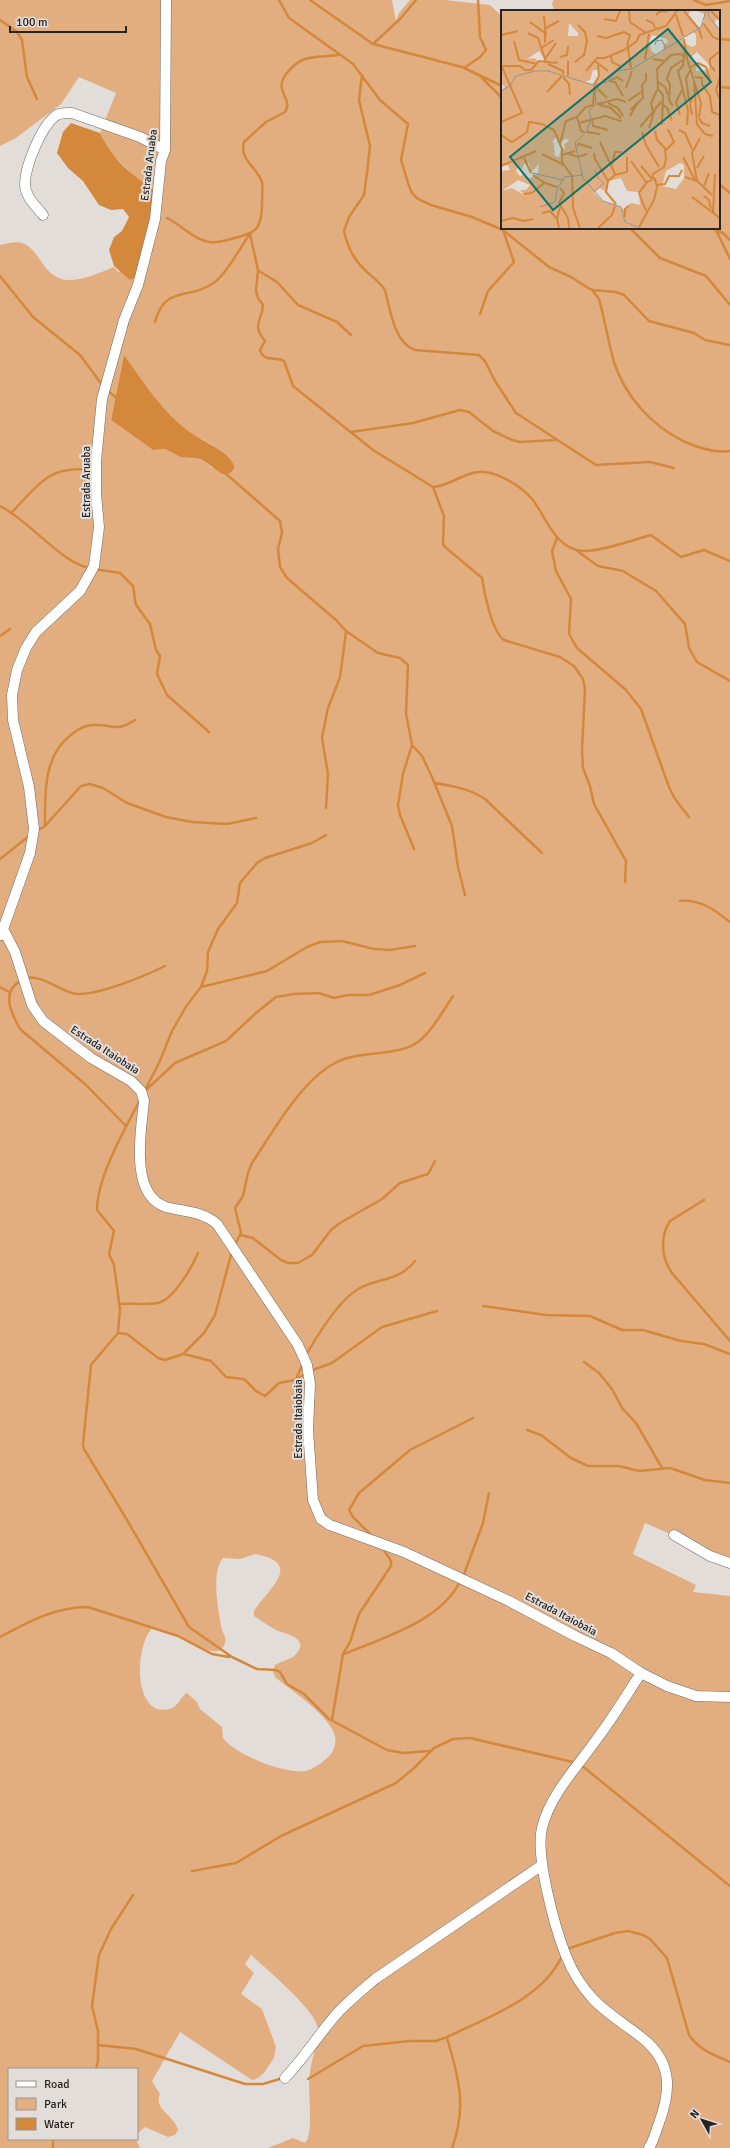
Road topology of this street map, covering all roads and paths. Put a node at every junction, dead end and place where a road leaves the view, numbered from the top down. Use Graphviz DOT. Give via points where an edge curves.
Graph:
graph roads {
  1 [pos="166,0"];
  2 [pos="165,150"];
  3 [pos="43,214"];
  4 [pos="2,933"];
  5 [pos="674,1535"];
  6 [pos="730,1563"];
  7 [pos="641,1673"];
  8 [pos="730,1697"];
  9 [pos="542,1865"];
  10 [pos="285,2078"];
  11 [pos="649,2148"];
  1 -- 2 [label="street, Estrada Aruaba"];
  2 -- 3 [label="street" via="140,137 72,113 55,116 45,127 32,155 25,184 28,196"];
  2 -- 4 [label="street, Estrada Aruaba" via="161,161 155,219 138,285 124,320 102,399 96,461 99,527 94,566 80,591 36,632 17,670 12,695 13,720 29,787 34,829 30,853"];
  4 -- 7 [label="street, Estrada Itaiobaia" via="15,952 28,995 43,1021 91,1058 131,1081 141,1091 144,1101 140,1167 148,1192 154,1200 165,1206 202,1214 217,1224 298,1345 309,1374 309,1456 313,1500 321,1519 330,1525 404,1552 510,1601 612,1653"];
  5 -- 6 [label="street" via="710,1556"];
  7 -- 8 [label="street, Estrada Itaiobaia" via="696,1696"];
  7 -- 9 [label="street" via="548,1811 541,1830"];
  9 -- 10 [label="street" via="375,1979 335,2016 300,2063"];
  9 -- 11 [label="street" via="559,1935 577,1978 606,2011 648,2043 661,2060 668,2078 668,2095"];
}
